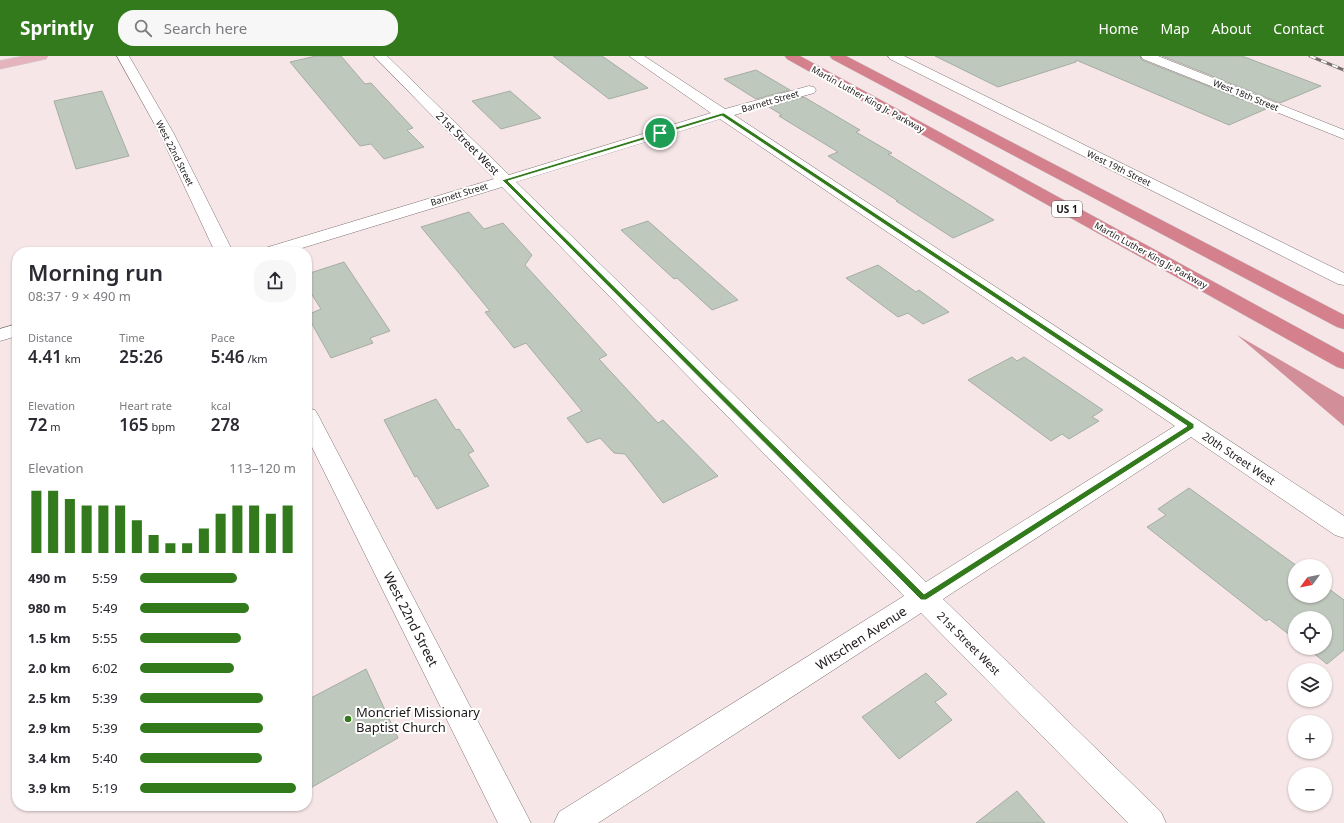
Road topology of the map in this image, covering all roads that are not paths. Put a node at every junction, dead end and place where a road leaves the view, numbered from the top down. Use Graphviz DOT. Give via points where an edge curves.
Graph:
graph roads {
  1 [pos="42,56"];
  2 [pos="123,56"];
  3 [pos="380,56"];
  4 [pos="635,56"];
  5 [pos="790,56"];
  6 [pos="836,56"];
  7 [pos="1147,56"];
  8 [pos="900,57"];
  9 [pos="0,65"];
  10 [pos="810,90"];
  11 [pos="723,114"];
  12 [pos="1344,135"];
  13 [pos="505,180"];
  14 [pos="222,247"];
  15 [pos="287,247"];
  16 [pos="1344,280"];
  17 [pos="1344,323"];
  18 [pos="12,331"];
  19 [pos="0,335"];
  20 [pos="1344,362"];
  21 [pos="312,425"];
  22 [pos="1192,426"];
  23 [pos="1344,528"];
  24 [pos="923,598"];
  25 [pos="515,823"];
  26 [pos="570,823"];
  27 [pos="1150,823"];
  1 -- 9 [label="main road"];
  2 -- 14 [label="street, West 22nd Street" via="167,134"];
  3 -- 13 [label="street, 21st Street West"];
  4 -- 11 [label="street, 20th Street West"];
  5 -- 20 [label="highway, Martin Luther King Jr. Parkway / US 1"];
  6 -- 17 [label="highway, US 1"];
  7 -- 12 [label="street, West 18th Street"];
  8 -- 16 [label="street, West 19th Street"];
  10 -- 11 [label="street, Barnett Street"];
  11 -- 13 [label="street, Barnett Street"];
  11 -- 22 [label="street, 20th Street West"];
  13 -- 15 [label="street, Barnett Street"];
  13 -- 24 [label="street, 21st Street West"];
  18 -- 19 [label="street"];
  21 -- 25 [label="street, West 22nd Street"];
  22 -- 23 [label="street, 20th Street West"];
  22 -- 24 [label="street, Witschen Avenue"];
  24 -- 26 [label="street, Witschen Avenue"];
  24 -- 27 [label="street, 21st Street West"];
}
